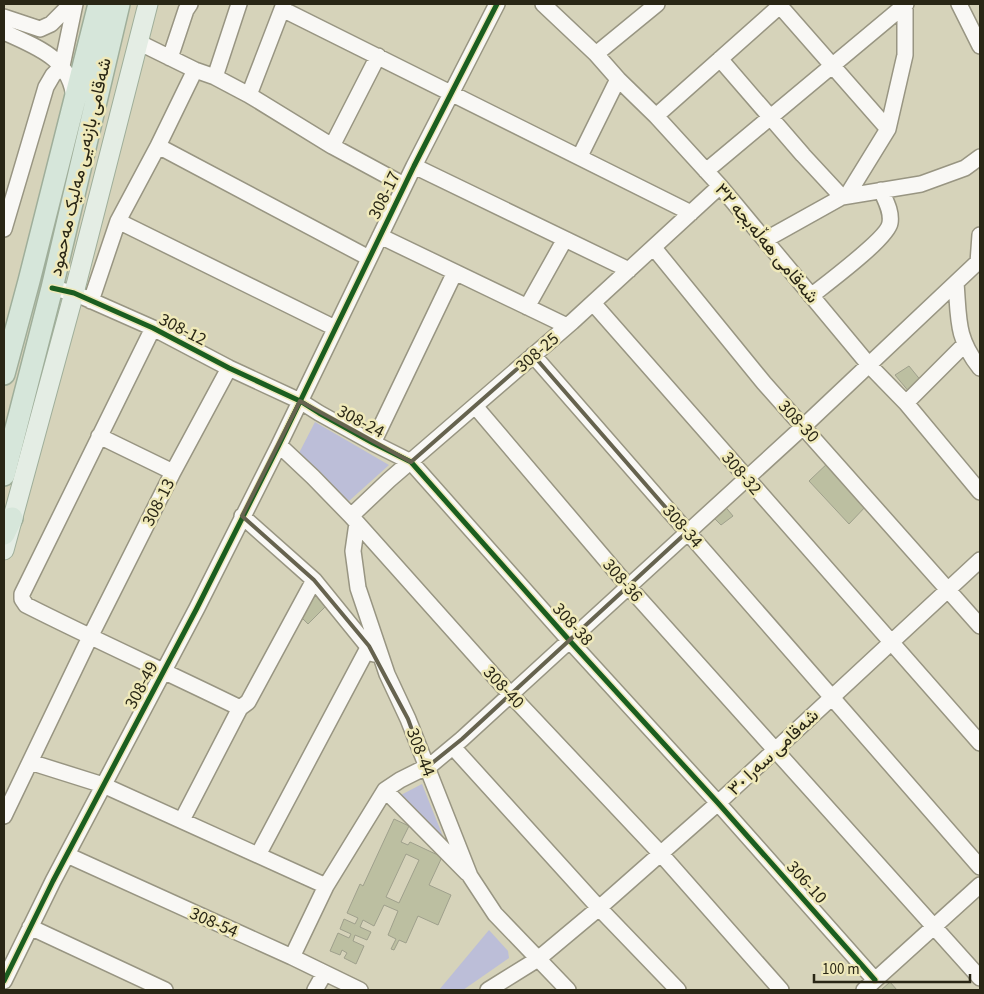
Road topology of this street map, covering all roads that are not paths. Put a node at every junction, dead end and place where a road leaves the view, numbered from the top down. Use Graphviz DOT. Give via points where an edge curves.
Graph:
graph roads {
  1 [pos="73,4"];
  2 [pos="98,4"];
  3 [pos="119,4"];
  4 [pos="148,4"];
  5 [pos="190,4"];
  6 [pos="238,4"];
  7 [pos="497,4"];
  8 [pos="543,4"];
  9 [pos="657,4"];
  10 [pos="905,4"];
  11 [pos="959,4"];
  12 [pos="781,5"];
  13 [pos="283,6"];
  14 [pos="4,17"];
  15 [pos="4,32"];
  16 [pos="138,42"];
  17 [pos="980,46"];
  18 [pos="596,54"];
  19 [pos="378,56"];
  20 [pos="170,58"];
  21 [pos="720,59"];
  22 [pos="62,66"];
  23 [pos="832,66"];
  24 [pos="195,70"];
  25 [pos="215,77"];
  26 [pos="618,79"];
  27 [pos="452,92"];
  28 [pos="249,95"];
  29 [pos="74,102"];
  30 [pos="656,116"];
  31 [pos="770,118"];
  32 [pos="888,129"];
  33 [pos="158,146"];
  34 [pos="332,146"];
  35 [pos="580,156"];
  36 [pos="980,158"];
  37 [pos="414,166"];
  38 [pos="706,171"];
  39 [pos="404,185"];
  40 [pos="720,186"];
  41 [pos="881,190"];
  42 [pos="845,196"];
  43 [pos="691,212"];
  44 [pos="118,221"];
  45 [pos="4,230"];
  46 [pos="980,235"];
  47 [pos="380,236"];
  48 [pos="565,240"];
  49 [pos="765,240"];
  50 [pos="654,248"];
  51 [pos="369,258"];
  52 [pos="979,262"];
  53 [pos="629,270"];
  54 [pos="455,272"];
  55 [pos="956,283"];
  56 [pos="52,288"];
  57 [pos="811,296"];
  58 [pos="83,297"];
  59 [pos="593,303"];
  60 [pos="527,307"];
  61 [pos="567,326"];
  62 [pos="153,328"];
  63 [pos="335,328"];
  64 [pos="965,344"];
  65 [pos="533,355"];
  66 [pos="868,365"];
  67 [pos="229,368"];
  68 [pos="980,368"];
  69 [pos="4,374"];
  70 [pos="300,400"];
  71 [pos="906,403"];
  72 [pos="475,406"];
  73 [pos="804,426"];
  74 [pos="99,436"];
  75 [pos="373,443"];
  76 [pos="279,445"];
  77 [pos="411,462"];
  78 [pos="173,472"];
  79 [pos="4,475"];
  80 [pos="746,478"];
  81 [pos="980,492"];
  82 [pos="242,516"];
  83 [pos="354,520"];
  84 [pos="8,526"];
  85 [pos="687,532"];
  86 [pos="4,550"];
  87 [pos="980,560"];
  88 [pos="314,580"];
  89 [pos="628,586"];
  90 [pos="949,589"];
  91 [pos="980,626"];
  92 [pos="90,637"];
  93 [pos="569,640"];
  94 [pos="892,642"];
  95 [pos="369,646"];
  96 [pos="164,671"];
  97 [pos="387,674"];
  98 [pos="510,694"];
  99 [pos="832,697"];
  100 [pos="240,708"];
  101 [pos="980,743"];
  102 [pos="453,747"];
  103 [pos="775,750"];
  104 [pos="30,762"];
  105 [pos="426,768"];
  106 [pos="104,785"];
  107 [pos="385,790"];
  108 [pos="718,803"];
  109 [pos="4,816"];
  110 [pos="182,820"];
  111 [pos="661,854"];
  112 [pos="67,855"];
  113 [pos="258,855"];
  114 [pos="980,867"];
  115 [pos="470,876"];
  116 [pos="980,885"];
  117 [pos="326,886"];
  118 [pos="599,908"];
  119 [pos="30,927"];
  120 [pos="935,928"];
  121 [pos="292,957"];
  122 [pos="538,959"];
  123 [pos="324,974"];
  124 [pos="980,978"];
  125 [pos="876,980"];
  126 [pos="4,981"];
  127 [pos="166,990"];
  128 [pos="315,990"];
  129 [pos="360,990"];
  130 [pos="488,990"];
  131 [pos="508,990"];
  132 [pos="568,990"];
  133 [pos="678,990"];
  134 [pos="781,990"];
  135 [pos="864,990"];
  1 -- 14 [label="street" via="51,24 40,29"];
  1 -- 22 [label="street"];
  2 -- 29 [label="highway, شەقامی بازنەیی مەلیک مەحمود"];
  3 -- 56 [label="highway, شەقامی بازنەیی مەلیک مەحمود"];
  4 -- 16 [label="main road"];
  5 -- 20 [label="street"];
  6 -- 25 [label="street"];
  7 -- 27 [label="street, 308-17"];
  8 -- 18 [label="street, شەقامی هەڵەبجە ٣٢"];
  9 -- 18 [label="street"];
  10 -- 23 [label="street"];
  10 -- 32 [label="street" via="905,56"];
  11 -- 17 [label="street"];
  12 -- 21 [label="street"];
  12 -- 23 [label="street"];
  13 -- 19 [label="street"];
  13 -- 28 [label="street"];
  15 -- 22 [label="street" via="48,54"];
  16 -- 20 [label="street"];
  16 -- 58 [label="main road"];
  18 -- 26 [label="street, شەقامی هەڵەبجە ٣٢"];
  19 -- 27 [label="street"];
  19 -- 34 [label="street"];
  20 -- 24 [label="street"];
  21 -- 30 [label="street"];
  21 -- 31 [label="street"];
  22 -- 29 [label="street" via="72,85"];
  22 -- 45 [label="street" via="46,87"];
  23 -- 31 [label="street"];
  23 -- 32 [label="street"];
  24 -- 25 [label="street"];
  24 -- 33 [label="street"];
  25 -- 28 [label="street"];
  26 -- 30 [label="street, شەقامی هەڵەبجە ٣٢"];
  26 -- 35 [label="street"];
  27 -- 35 [label="street"];
  27 -- 37 [label="street, 308-17"];
  28 -- 34 [label="street"];
  29 -- 69 [label="highway, شەقامی بازنەیی مەلیک مەحمود"];
  30 -- 38 [label="street, شەقامی هەڵەبجە ٣٢"];
  31 -- 38 [label="street"];
  31 -- 42 [label="street"];
  32 -- 42 [label="street"];
  33 -- 44 [label="street"];
  33 -- 51 [label="street"];
  34 -- 39 [label="street"];
  35 -- 43 [label="street"];
  36 -- 41 [label="street" via="965,168 921,184"];
  37 -- 39 [label="street, 308-17"];
  37 -- 48 [label="street"];
  38 -- 40 [label="street, شەقامی هەڵەبجە ٣٢"];
  39 -- 47 [label="street, 308-17"];
  40 -- 43 [label="street, 308-25"];
  40 -- 49 [label="street, شەقامی هەڵەبجە ٣٢"];
  41 -- 42 [label="street"];
  41 -- 57 [label="street" via="890,213 890,225 854,261"];
  42 -- 49 [label="street"];
  43 -- 50 [label="street, 308-25"];
  44 -- 58 [label="street"];
  44 -- 63 [label="street"];
  46 -- 52 [label="street"];
  47 -- 51 [label="street, 308-17"];
  47 -- 54 [label="street"];
  48 -- 53 [label="street"];
  48 -- 60 [label="street"];
  49 -- 57 [label="street, شەقامی هەڵەبجە ٣٢"];
  50 -- 53 [label="street, 308-25"];
  50 -- 73 [label="street, 308-30" via="764,383"];
  51 -- 63 [label="street, 308-17"];
  52 -- 55 [label="street"];
  53 -- 59 [label="street, 308-25"];
  54 -- 60 [label="street"];
  54 -- 75 [label="street"];
  55 -- 64 [label="street" via="960,332"];
  55 -- 66 [label="street"];
  56 -- 58 [label="street, 308-12"];
  56 -- 79 [label="highway, شەقامی بازنەیی مەلیک مەحمود"];
  57 -- 66 [label="street, شەقامی هەڵەبجە ٣٢"];
  58 -- 62 [label="street, 308-12"];
  58 -- 84 [label="main road"];
  59 -- 61 [label="street, 308-25"];
  59 -- 80 [label="street, 308-32"];
  60 -- 61 [label="street"];
  61 -- 65 [label="street, 308-25"];
  62 -- 67 [label="street, 308-12"];
  62 -- 74 [label="street"];
  63 -- 70 [label="street, 308-17"];
  64 -- 68 [label="street"];
  64 -- 71 [label="street"];
  65 -- 72 [label="street, 308-25"];
  65 -- 85 [label="street, 308-34"];
  66 -- 71 [label="street, شەقامی هەڵەبجە ٣٢"];
  66 -- 73 [label="street"];
  67 -- 70 [label="street, 308-12"];
  67 -- 78 [label="street, 308-13"];
  70 -- 75 [label="street, 308-24"];
  70 -- 76 [label="street, 308-49"];
  71 -- 81 [label="street, شەقامی هەڵەبجە ٣٢"];
  72 -- 77 [label="street, 308-25"];
  72 -- 89 [label="street, 308-36"];
  73 -- 80 [label="street"];
  73 -- 90 [label="street, 308-30"];
  74 -- 78 [label="street"];
  74 -- 92 [label="street" via="22,594 26,605"];
  75 -- 77 [label="street, 308-24"];
  76 -- 82 [label="street, 308-49"];
  76 -- 83 [label="street, 308-40"];
  77 -- 83 [label="street, 308-25"];
  77 -- 93 [label="street, 308-38"];
  78 -- 92 [label="street, 308-13"];
  80 -- 85 [label="street"];
  80 -- 94 [label="street, 308-32"];
  82 -- 88 [label="street"];
  82 -- 96 [label="street, 308-49"];
  83 -- 97 [label="street, 308-44" via="353,551 358,588"];
  83 -- 98 [label="street, 308-40"];
  84 -- 86 [label="main road"];
  85 -- 89 [label="street"];
  85 -- 99 [label="street, 308-34"];
  87 -- 90 [label="street, شەقامی سەرا ٣٠"];
  88 -- 95 [label="street"];
  88 -- 100 [label="street" via="248,702"];
  89 -- 93 [label="street"];
  89 -- 103 [label="street, 308-36"];
  90 -- 91 [label="street, 308-30"];
  90 -- 94 [label="street, شەقامی سەرا ٣٠"];
  92 -- 96 [label="street"];
  92 -- 104 [label="street, 308-13"];
  93 -- 98 [label="street"];
  93 -- 108 [label="street, 308-38"];
  94 -- 99 [label="street, شەقامی سەرا ٣٠"];
  94 -- 101 [label="street, 308-32"];
  95 -- 97 [label="street"];
  95 -- 113 [label="street"];
  96 -- 100 [label="street"];
  96 -- 106 [label="street, 308-49"];
  97 -- 105 [label="street, 308-44" via="408,718"];
  98 -- 102 [label="street"];
  98 -- 111 [label="street, 308-40"];
  99 -- 103 [label="street, شەقامی سەرا ٣٠"];
  99 -- 114 [label="street, 308-34"];
  100 -- 110 [label="street"];
  102 -- 105 [label="street"];
  102 -- 118 [label="street"];
  103 -- 108 [label="street, شەقامی سەرا ٣٠"];
  103 -- 120 [label="street, 308-36"];
  104 -- 106 [label="street"];
  104 -- 109 [label="street, 308-13"];
  105 -- 107 [label="street"];
  105 -- 115 [label="street, 308-44"];
  106 -- 110 [label="street"];
  106 -- 112 [label="street, 308-49"];
  107 -- 115 [label="street"];
  107 -- 117 [label="street"];
  108 -- 111 [label="street, شەقامی سەرا ٣٠"];
  108 -- 125 [label="street, 306-10"];
  110 -- 113 [label="street"];
  111 -- 118 [label="street, شەقامی سەرا ٣٠"];
  111 -- 134 [label="street, 308-40"];
  112 -- 119 [label="street, 308-49"];
  112 -- 121 [label="street, 308-54"];
  113 -- 117 [label="street"];
  115 -- 122 [label="street, 308-44" via="495,914"];
  116 -- 120 [label="street"];
  117 -- 121 [label="street"];
  118 -- 122 [label="street, شەقامی سەرا ٣٠"];
  118 -- 133 [label="street"];
  119 -- 126 [label="street, 308-49"];
  119 -- 127 [label="street"];
  120 -- 124 [label="street, 308-36"];
  120 -- 125 [label="street"];
  121 -- 123 [label="street, 308-54"];
  122 -- 130 [label="street, شەقامی سەرا ٣٠"];
  122 -- 131 [label="street"];
  122 -- 132 [label="street, 308-44"];
  123 -- 128 [label="street"];
  123 -- 129 [label="street, 308-54"];
  125 -- 135 [label="street"];
}
